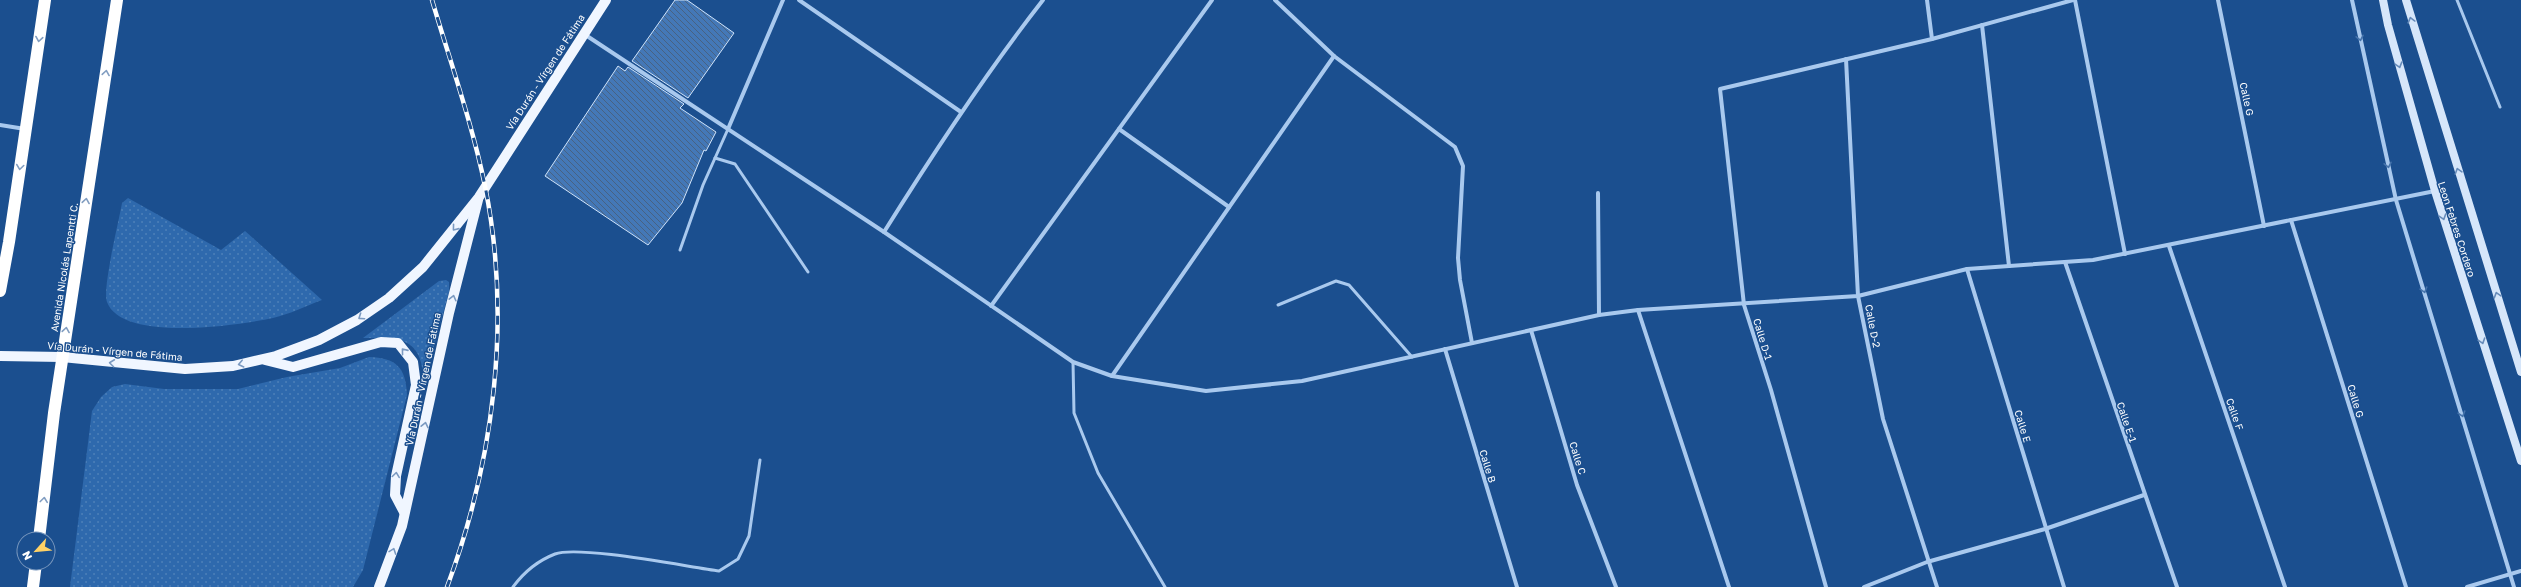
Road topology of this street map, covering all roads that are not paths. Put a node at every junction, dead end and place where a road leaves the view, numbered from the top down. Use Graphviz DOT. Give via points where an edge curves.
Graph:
graph roads {
  1 [pos="45,0"];
  2 [pos="117,0"];
  3 [pos="606,0"];
  4 [pos="783,0"];
  5 [pos="799,0"];
  6 [pos="1043,0"];
  7 [pos="1212,0"];
  8 [pos="1275,0"];
  9 [pos="1927,0"];
  10 [pos="2074,0"];
  11 [pos="2218,0"];
  12 [pos="2352,0"];
  13 [pos="2383,0"];
  14 [pos="2406,0"];
  15 [pos="2457,0"];
  16 [pos="1982,25"];
  17 [pos="584,34"];
  18 [pos="1932,39"];
  19 [pos="1334,56"];
  20 [pos="1846,59"];
  21 [pos="2500,106"];
  22 [pos="961,112"];
  23 [pos="0,125"];
  24 [pos="25,129"];
  25 [pos="728,129"];
  26 [pos="1119,129"];
  27 [pos="715,158"];
  28 [pos="2434,191"];
  29 [pos="1598,193"];
  30 [pos="479,197"];
  31 [pos="2396,200"];
  32 [pos="1230,207"];
  33 [pos="2291,220"];
  34 [pos="2264,226"];
  35 [pos="884,232"];
  36 [pos="2169,246"];
  37 [pos="680,250"];
  38 [pos="2125,254"];
  39 [pos="2065,262"];
  40 [pos="2009,266"];
  41 [pos="1967,269"];
  42 [pos="808,272"];
  43 [pos="0,291"];
  44 [pos="1858,296"];
  45 [pos="1744,304"];
  46 [pos="1278,305"];
  47 [pos="991,306"];
  48 [pos="1638,310"];
  49 [pos="1600,315"];
  50 [pos="1531,330"];
  51 [pos="1472,343"];
  52 [pos="1445,349"];
  53 [pos="0,356"];
  54 [pos="62,357"];
  55 [pos="1412,357"];
  56 [pos="263,359"];
  57 [pos="1073,362"];
  58 [pos="2521,372"];
  59 [pos="1112,376"];
  60 [pos="760,460"];
  61 [pos="2521,461"];
  62 [pos="2144,495"];
  63 [pos="404,512"];
  64 [pos="2045,528"];
  65 [pos="40,531"];
  66 [pos="1927,562"];
  67 [pos="35,571"];
  68 [pos="2521,571"];
  69 [pos="2510,573"];
  70 [pos="33,587"];
  71 [pos="378,587"];
  72 [pos="513,587"];
  73 [pos="1165,587"];
  74 [pos="1517,587"];
  75 [pos="1616,587"];
  76 [pos="1729,587"];
  77 [pos="1826,587"];
  78 [pos="1864,587"];
  79 [pos="1937,587"];
  80 [pos="2064,587"];
  81 [pos="2177,587"];
  82 [pos="2285,587"];
  83 [pos="2406,587"];
  84 [pos="2467,587"];
  85 [pos="2514,587"];
  1 -- 24 [label="highway, one-way"];
  54 -- 2 [label="highway, Avenida Nicolás Lapentti C., one-way"];
  3 -- 17 [label="main road, Vía Durán - Vírgen de Fátima"];
  4 -- 25 [label="street"];
  5 -- 22 [label="street"];
  6 -- 22 [label="street" via="1002,52"];
  7 -- 26 [label="street"];
  8 -- 19 [label="street"];
  9 -- 18 [label="street"];
  10 -- 16 [label="street"];
  10 -- 38 [label="street"];
  11 -- 34 [label="street, Calle G"];
  12 -- 31 [label="street, one-way"];
  13 -- 28 [label="street, Leon Febres Cordero, one-way"];
  58 -- 14 [label="street, Leon Febres Cordero, one-way"];
  15 -- 21 [label="lane"];
  16 -- 18 [label="street"];
  16 -- 40 [label="street"];
  17 -- 25 [label="street"];
  17 -- 30 [label="main road, Vía Durán - Vírgen de Fátima"];
  18 -- 20 [label="street"];
  19 -- 32 [label="street"];
  19 -- 51 [label="street" via="1455,147 1463,166 1458,258"];
  20 -- 44 [label="street, Calle D-2"];
  20 -- 45 [label="street, Calle D-1" via="1720,88"];
  22 -- 35 [label="street"];
  23 -- 24 [label="street"];
  24 -- 43 [label="highway, one-way"];
  25 -- 27 [label="lane"];
  25 -- 35 [label="street"];
  26 -- 32 [label="street"];
  26 -- 47 [label="street"];
  27 -- 37 [label="lane"];
  27 -- 42 [label="lane" via="735,164"];
  28 -- 31 [label="street"];
  28 -- 61 [label="street, Leon Febres Cordero, one-way"];
  29 -- 49 [label="street"];
  30 -- 56 [label="main road, Vía Durán - Vírgen de Fátima, one-way" via="423,267 389,298 357,320 319,340"];
  63 -- 30 [label="main road, Vía Durán - Vírgen de Fátima, one-way" via="414,478 449,313"];
  31 -- 33 [label="street"];
  31 -- 69 [label="street, one-way"];
  32 -- 59 [label="street"];
  33 -- 34 [label="street"];
  33 -- 83 [label="street, Calle G"];
  34 -- 36 [label="street"];
  35 -- 47 [label="street"];
  36 -- 38 [label="street"];
  36 -- 82 [label="street, Calle F"];
  38 -- 39 [label="street"];
  39 -- 40 [label="street"];
  39 -- 62 [label="street, Calle E-1"];
  40 -- 41 [label="street"];
  41 -- 44 [label="street"];
  41 -- 64 [label="street, Calle E"];
  44 -- 45 [label="street"];
  44 -- 66 [label="street, Calle D-2" via="1883,419"];
  45 -- 48 [label="street"];
  45 -- 77 [label="street, Calle D-1"];
  46 -- 55 [label="lane" via="1336,281 1349,285"];
  47 -- 57 [label="street"];
  48 -- 49 [label="street"];
  48 -- 76 [label="street"];
  49 -- 50 [label="street"];
  50 -- 51 [label="street"];
  50 -- 75 [label="street, Calle C" via="1577,484"];
  51 -- 52 [label="street"];
  52 -- 55 [label="street"];
  52 -- 74 [label="street, Calle B"];
  53 -- 54 [label="main road, Vía Durán - Vírgen de Fátima"];
  56 -- 54 [label="main road, Vía Durán - Vírgen de Fátima, one-way" via="233,366 185,369"];
  65 -- 54 [label="highway, Avenida Nicolás Lapentti C., one-way"];
  55 -- 59 [label="street" via="1302,381 1206,391"];
  63 -- 56 [label="main road, one-way" via="395,495 396,476 416,385 413,362 398,344 381,342 292,367"];
  57 -- 59 [label="street"];
  57 -- 73 [label="lane" via="1074,412 1098,473"];
  60 -- 72 [label="lane" via="750,536 738,559 719,571 587,552 556,553 526,570"];
  62 -- 64 [label="street"];
  62 -- 81 [label="street, Calle E-1"];
  71 -- 63 [label="main road, Vía Durán - Vírgen de Fátima, one-way" via="402,526"];
  64 -- 66 [label="street"];
  64 -- 80 [label="street, Calle E"];
  66 -- 78 [label="street"];
  66 -- 79 [label="street, Calle D-2"];
  67 -- 70 [label="highway"];
  68 -- 69 [label="street"];
  69 -- 84 [label="street"];
  69 -- 85 [label="street"];
}
